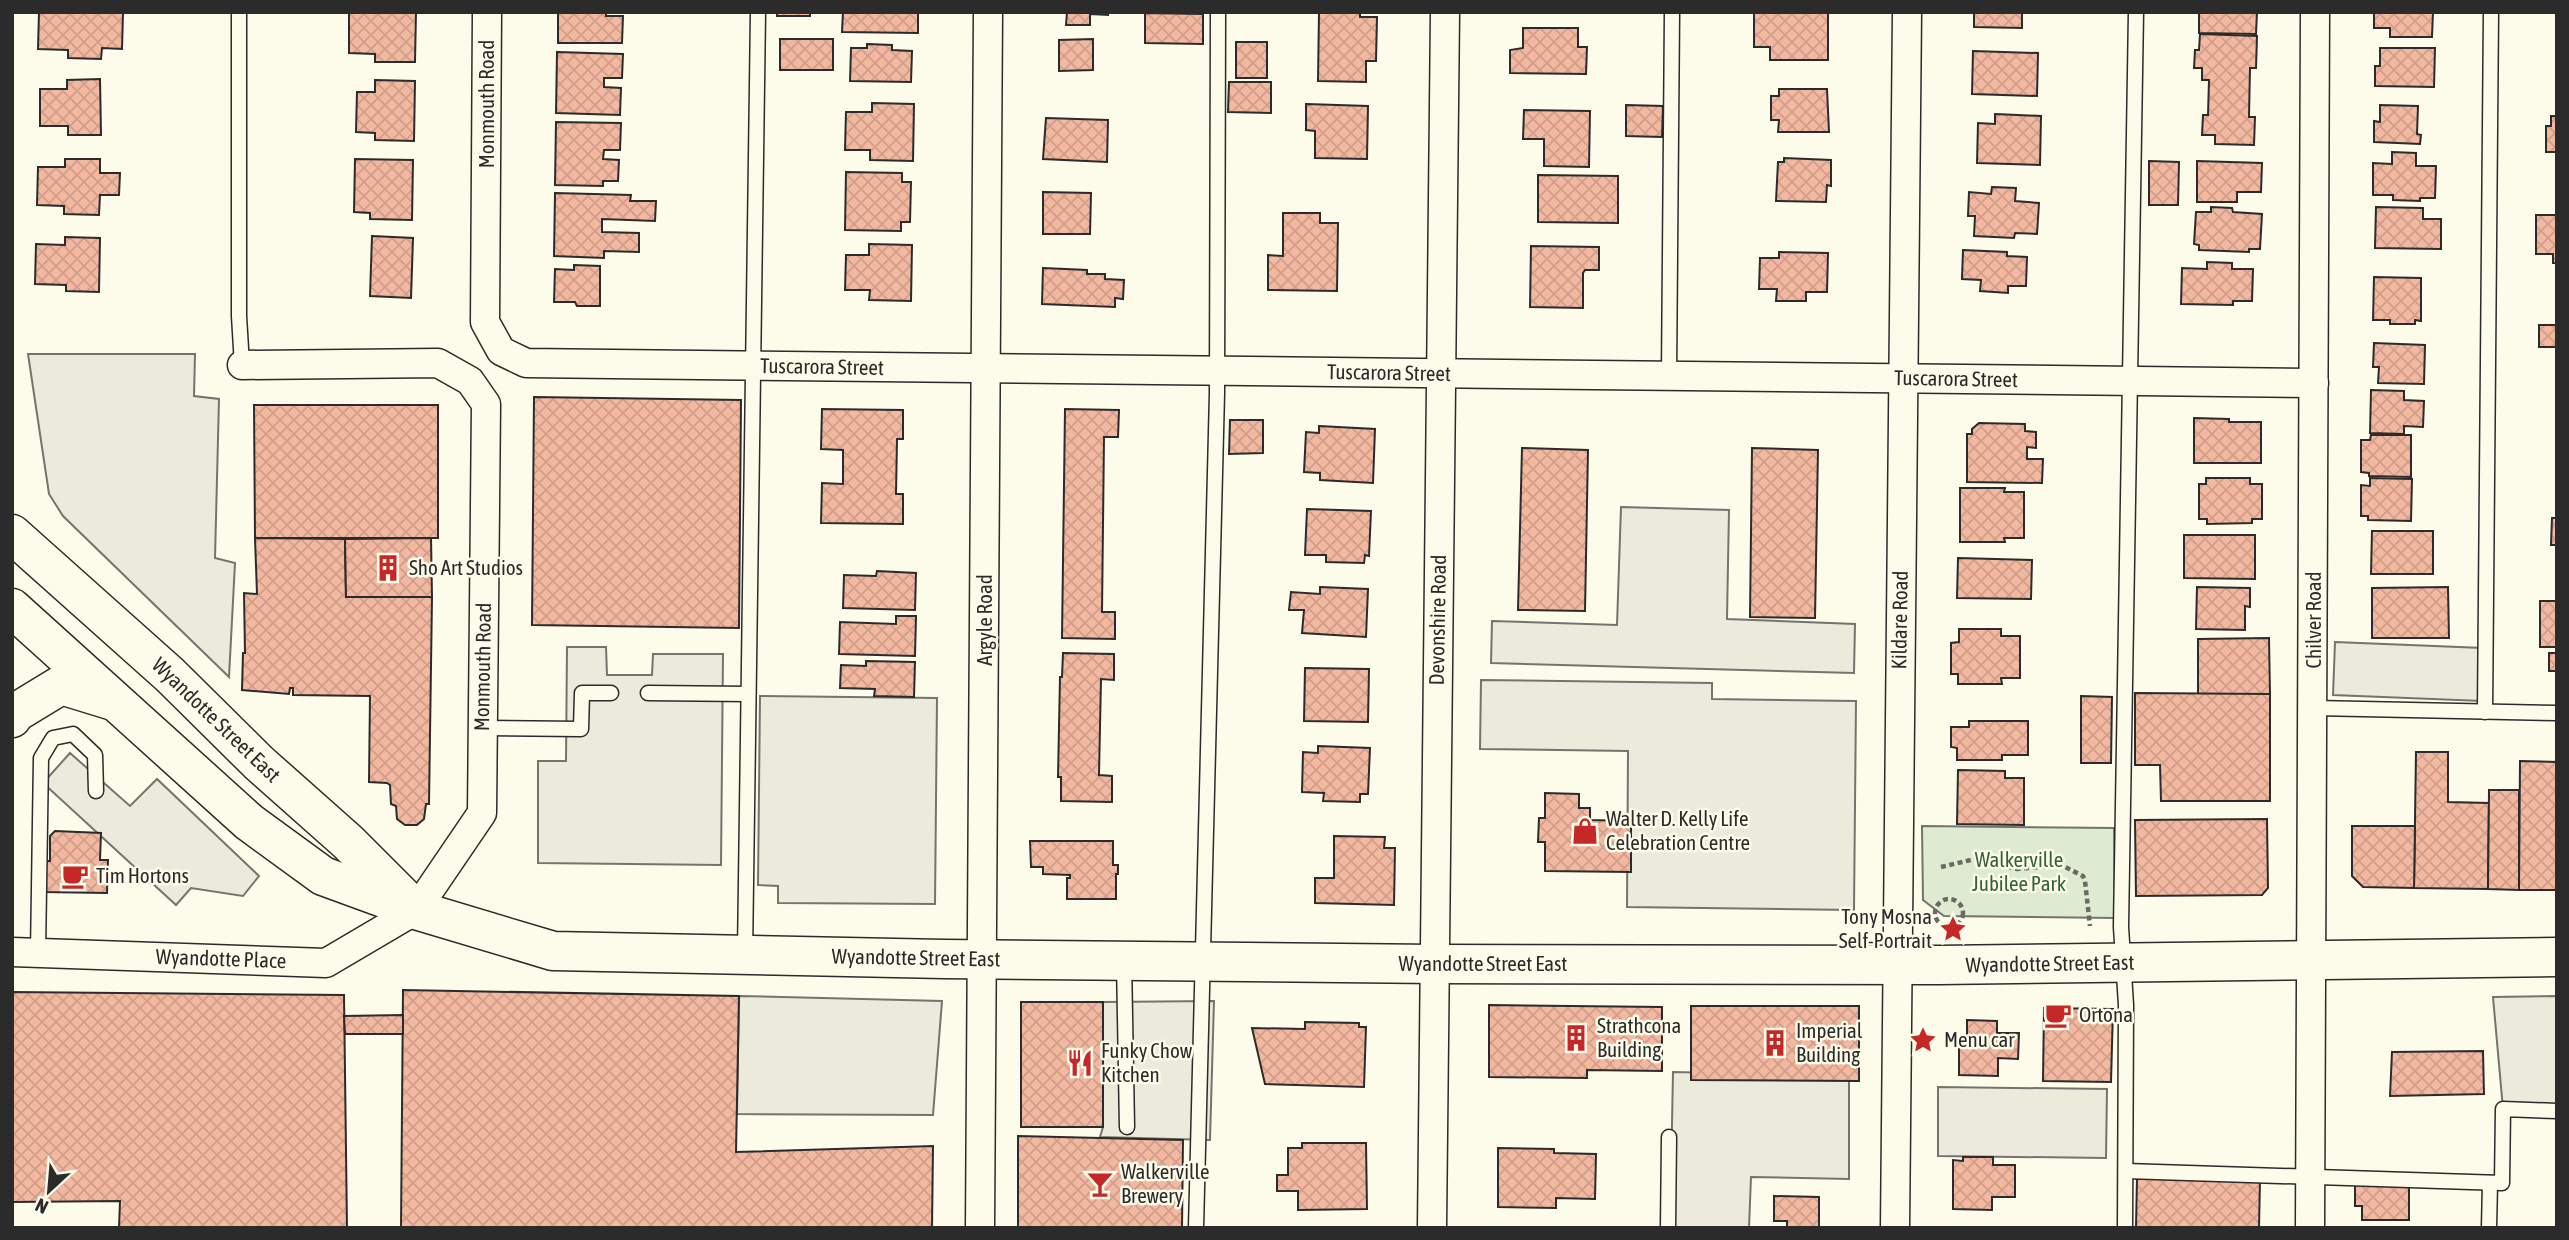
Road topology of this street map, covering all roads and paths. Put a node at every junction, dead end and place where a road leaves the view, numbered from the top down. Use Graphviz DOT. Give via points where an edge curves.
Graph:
graph roads {
  1 [pos="239,12"];
  2 [pos="487,12"];
  3 [pos="758,12"];
  4 [pos="988,12"];
  5 [pos="1218,12"];
  6 [pos="1445,12"];
  7 [pos="1672,12"];
  8 [pos="1907,12"];
  9 [pos="2136,12"];
  10 [pos="2315,12"];
  11 [pos="2491,12"];
  12 [pos="485,321"];
  13 [pos="242,365"];
  14 [pos="753,366"];
  15 [pos="986,369"];
  16 [pos="1216,371"];
  17 [pos="1440,373"];
  18 [pos="1669,376"];
  19 [pos="1903,379"];
  20 [pos="2129,381"];
  21 [pos="2314,383"];
  22 [pos="12,534"];
  23 [pos="12,608"];
  24 [pos="648,693"];
  25 [pos="611,694"];
  26 [pos="748,694"];
  27 [pos="114,701"];
  28 [pos="2314,708"];
  29 [pos="2485,712"];
  30 [pos="2557,713"];
  31 [pos="12,718"];
  32 [pos="482,728"];
  33 [pos="96,791"];
  34 [pos="1941,867"];
  35 [pos="1954,900"];
  36 [pos="416,910"];
  37 [pos="2090,926"];
  38 [pos="25,952"];
  39 [pos="745,955"];
  40 [pos="2557,957"];
  41 [pos="983,960"];
  42 [pos="2313,960"];
  43 [pos="1124,961"];
  44 [pos="1204,962"];
  45 [pos="2124,963"];
  46 [pos="1436,964"];
  47 [pos="1898,965"];
  48 [pos="2557,1111"];
  49 [pos="1127,1128"];
  50 [pos="1669,1137"];
  51 [pos="2126,1171"];
  52 [pos="2311,1177"];
  53 [pos="2490,1183"];
  54 [pos="980,1228"];
  55 [pos="1196,1228"];
  56 [pos="1432,1228"];
  57 [pos="1668,1228"];
  58 [pos="1895,1228"];
  59 [pos="2126,1228"];
  60 [pos="2310,1228"];
  61 [pos="2489,1228"];
  1 -- 13 [label="lane"];
  2 -- 12 [label="street, Monmouth Road"];
  3 -- 14 [label="lane"];
  4 -- 15 [label="street, Argyle Road"];
  5 -- 16 [label="lane"];
  6 -- 17 [label="street, Devonshire Road"];
  7 -- 18 [label="lane"];
  8 -- 19 [label="street, Kildare Road"];
  9 -- 20 [label="lane"];
  10 -- 21 [label="street, Chilver Road"];
  11 -- 29 [label="lane"];
  12 -- 14 [label="street, Tuscarora Street" via="501,351 526,363"];
  13 -- 32 [label="street, Monmouth Road" via="438,363 470,381 486,404"];
  14 -- 15 [label="street, Tuscarora Street"];
  14 -- 26 [label="lane"];
  15 -- 16 [label="street, Tuscarora Street"];
  15 -- 41 [label="street, Argyle Road"];
  16 -- 17 [label="street, Tuscarora Street"];
  16 -- 44 [label="lane"];
  17 -- 18 [label="street, Tuscarora Street"];
  17 -- 46 [label="street, Devonshire Road"];
  18 -- 19 [label="street, Tuscarora Street"];
  19 -- 20 [label="street, Tuscarora Street"];
  19 -- 47 [label="street, Kildare Road"];
  20 -- 21 [label="street, Tuscarora Street"];
  20 -- 45 [label="lane"];
  21 -- 28 [label="street, Chilver Road"];
  22 -- 36 [label="main road, Wyandotte Street East" via="170,675"];
  23 -- 27 [label="main road, Wyandotte Street East"];
  24 -- 26 [label="lane"];
  25 -- 32 [label="lane" via="582,693 581,729"];
  26 -- 39 [label="lane"];
  27 -- 31 [label="main road" via="61,685"];
  27 -- 36 [label="main road, Wyandotte Street East" via="249,822 323,876"];
  28 -- 29 [label="lane"];
  28 -- 42 [label="street, Chilver Road"];
  29 -- 30 [label="lane"];
  32 -- 36 [label="street, Monmouth Road" via="482,813"];
  33 -- 38 [label="lane" via="95,755 73,734 53,738 41,758"];
  34 -- 37 [label="path" via="1975,859 2017,869 2070,868 2085,881"];
  35 -- 35 [label="path" via="1962,906 1963,916 1959,924 1946,928 1938,923 1935,910 1940,902"];
  36 -- 38 [label="street, Wyandotte Place" via="326,963"];
  36 -- 39 [label="main road, Wyandotte Street East" via="554,951"];
  39 -- 41 [label="main road, Wyandotte Street East"];
  40 -- 42 [label="main road, Wyandotte Street East"];
  41 -- 43 [label="main road, Wyandotte Street East"];
  41 -- 54 [label="street, Argyle Road"];
  42 -- 45 [label="main road, Wyandotte Street East"];
  42 -- 52 [label="street, Chilver Road"];
  43 -- 44 [label="main road, Wyandotte Street East"];
  43 -- 49 [label="lane"];
  44 -- 46 [label="main road, Wyandotte Street East"];
  44 -- 55 [label="lane"];
  45 -- 47 [label="main road, Wyandotte Street East"];
  45 -- 51 [label="lane"];
  46 -- 47 [label="main road, Wyandotte Street East"];
  46 -- 56 [label="street, Devonshire Road"];
  47 -- 58 [label="street, Kildare Road"];
  48 -- 53 [label="lane" via="2503,1109 2502,1183"];
  50 -- 57 [label="lane"];
  51 -- 52 [label="lane"];
  51 -- 59 [label="lane"];
  52 -- 53 [label="lane"];
  52 -- 60 [label="street, Chilver Road"];
  53 -- 61 [label="lane"];
}
